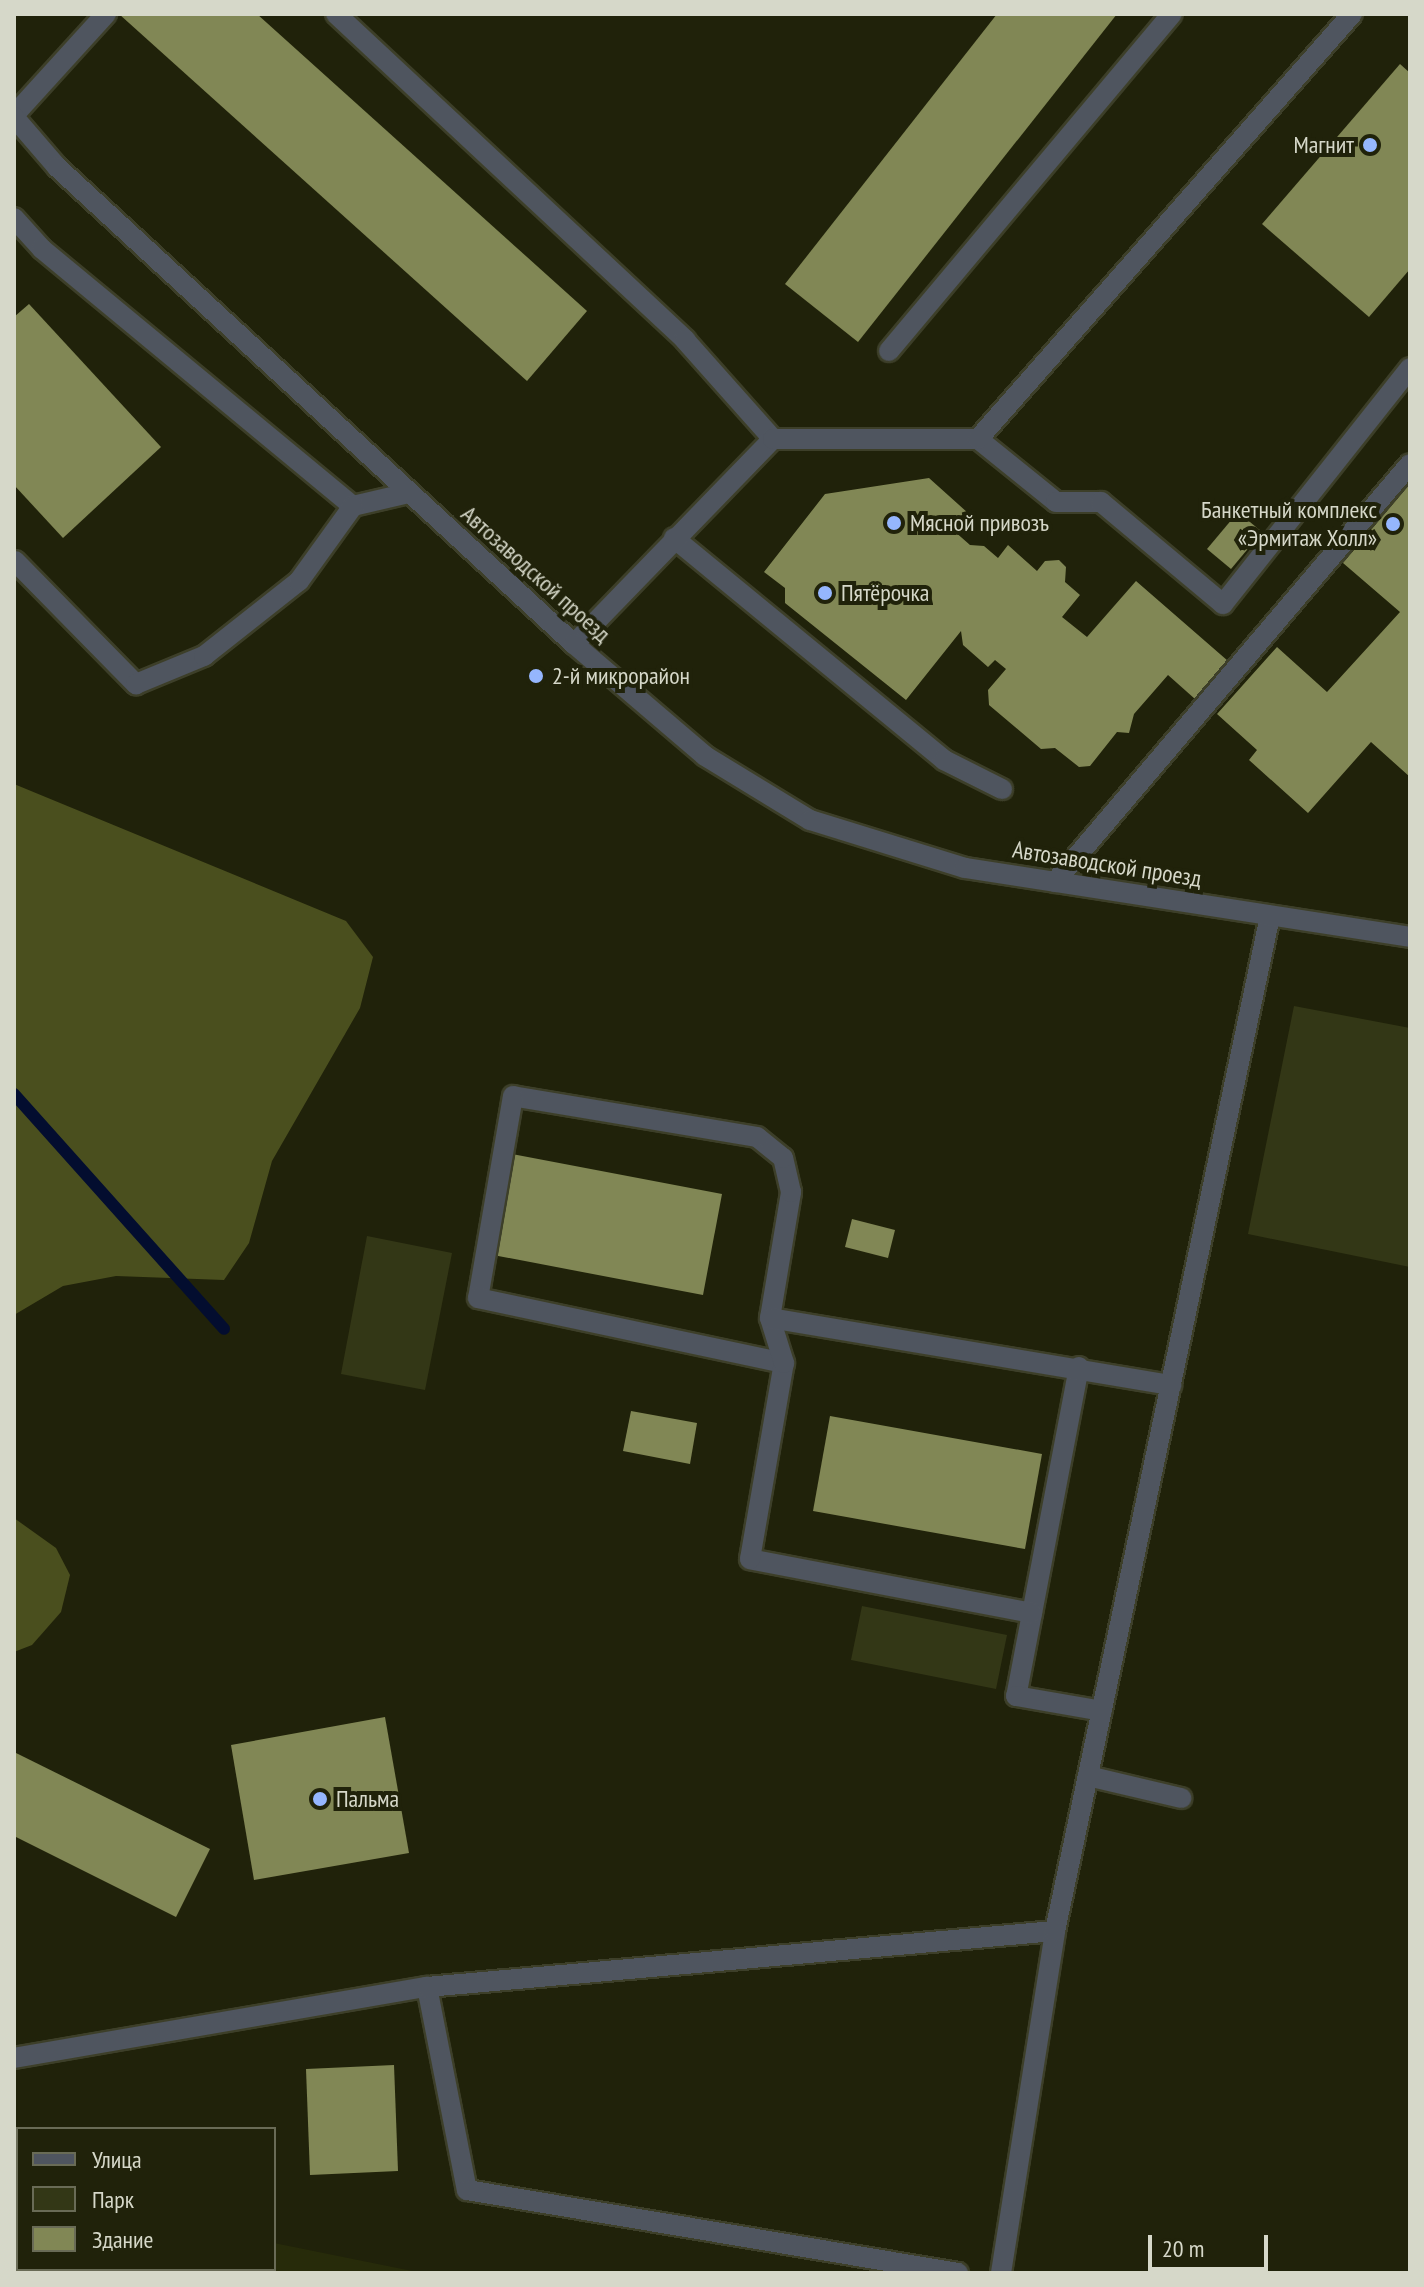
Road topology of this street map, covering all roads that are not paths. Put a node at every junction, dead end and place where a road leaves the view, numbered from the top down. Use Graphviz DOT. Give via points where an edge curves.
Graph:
graph roads {
  1 [pos="106,14"];
  2 [pos="336,14"];
  3 [pos="1172,14"];
  4 [pos="1352,14"];
  5 [pos="14,116"];
  6 [pos="14,218"];
  7 [pos="889,351"];
  8 [pos="1410,368"];
  9 [pos="773,439"];
  10 [pos="978,439"];
  11 [pos="1410,464"];
  12 [pos="409,493"];
  13 [pos="353,506"];
  14 [pos="674,538"];
  15 [pos="15,561"];
  16 [pos="574,644"];
  17 [pos="1002,789"];
  18 [pos="1055,882"];
  19 [pos="1270,916"];
  20 [pos="1410,937"];
  21 [pos="770,1318"];
  22 [pos="784,1363"];
  23 [pos="1079,1367"];
  24 [pos="1171,1385"];
  25 [pos="1032,1613"];
  26 [pos="1102,1711"];
  27 [pos="1088,1776"];
  28 [pos="1181,1798"];
  29 [pos="1055,1931"];
  30 [pos="427,1987"];
  31 [pos="14,2058"];
  32 [pos="958,2273"];
  33 [pos="1001,2273"];
  1 -- 5 [label="street"];
  2 -- 9 [label="street" via="685,340"];
  3 -- 7 [label="street"];
  4 -- 10 [label="street"];
  5 -- 12 [label="street, Автозаводской проезд" via="57,167"];
  6 -- 13 [label="street" via="42,249"];
  8 -- 10 [label="street" via="1223,604 1101,502 1056,502"];
  9 -- 10 [label="street"];
  9 -- 14 [label="street"];
  11 -- 18 [label="street"];
  12 -- 13 [label="street"];
  12 -- 16 [label="street, Автозаводской проезд"];
  13 -- 15 [label="street" via="299,581 204,656 136,684"];
  14 -- 16 [label="street"];
  14 -- 17 [label="street" via="944,760"];
  16 -- 18 [label="street, Автозаводской проезд" via="705,756 810,820 965,868"];
  18 -- 19 [label="street, Автозаводской проезд"];
  19 -- 20 [label="street, Автозаводской проезд"];
  19 -- 24 [label="street"];
  21 -- 22 [label="street"];
  21 -- 22 [label="street" via="791,1192 783,1158 757,1137 513,1096 478,1298"];
  21 -- 23 [label="street"];
  22 -- 25 [label="street" via="750,1559"];
  23 -- 24 [label="street"];
  23 -- 25 [label="street"];
  24 -- 26 [label="street"];
  25 -- 26 [label="street" via="1016,1696"];
  26 -- 27 [label="street"];
  27 -- 28 [label="street"];
  27 -- 29 [label="street"];
  29 -- 30 [label="street"];
  29 -- 33 [label="street"];
  30 -- 31 [label="street"];
  30 -- 32 [label="street" via="467,2190"];
}
